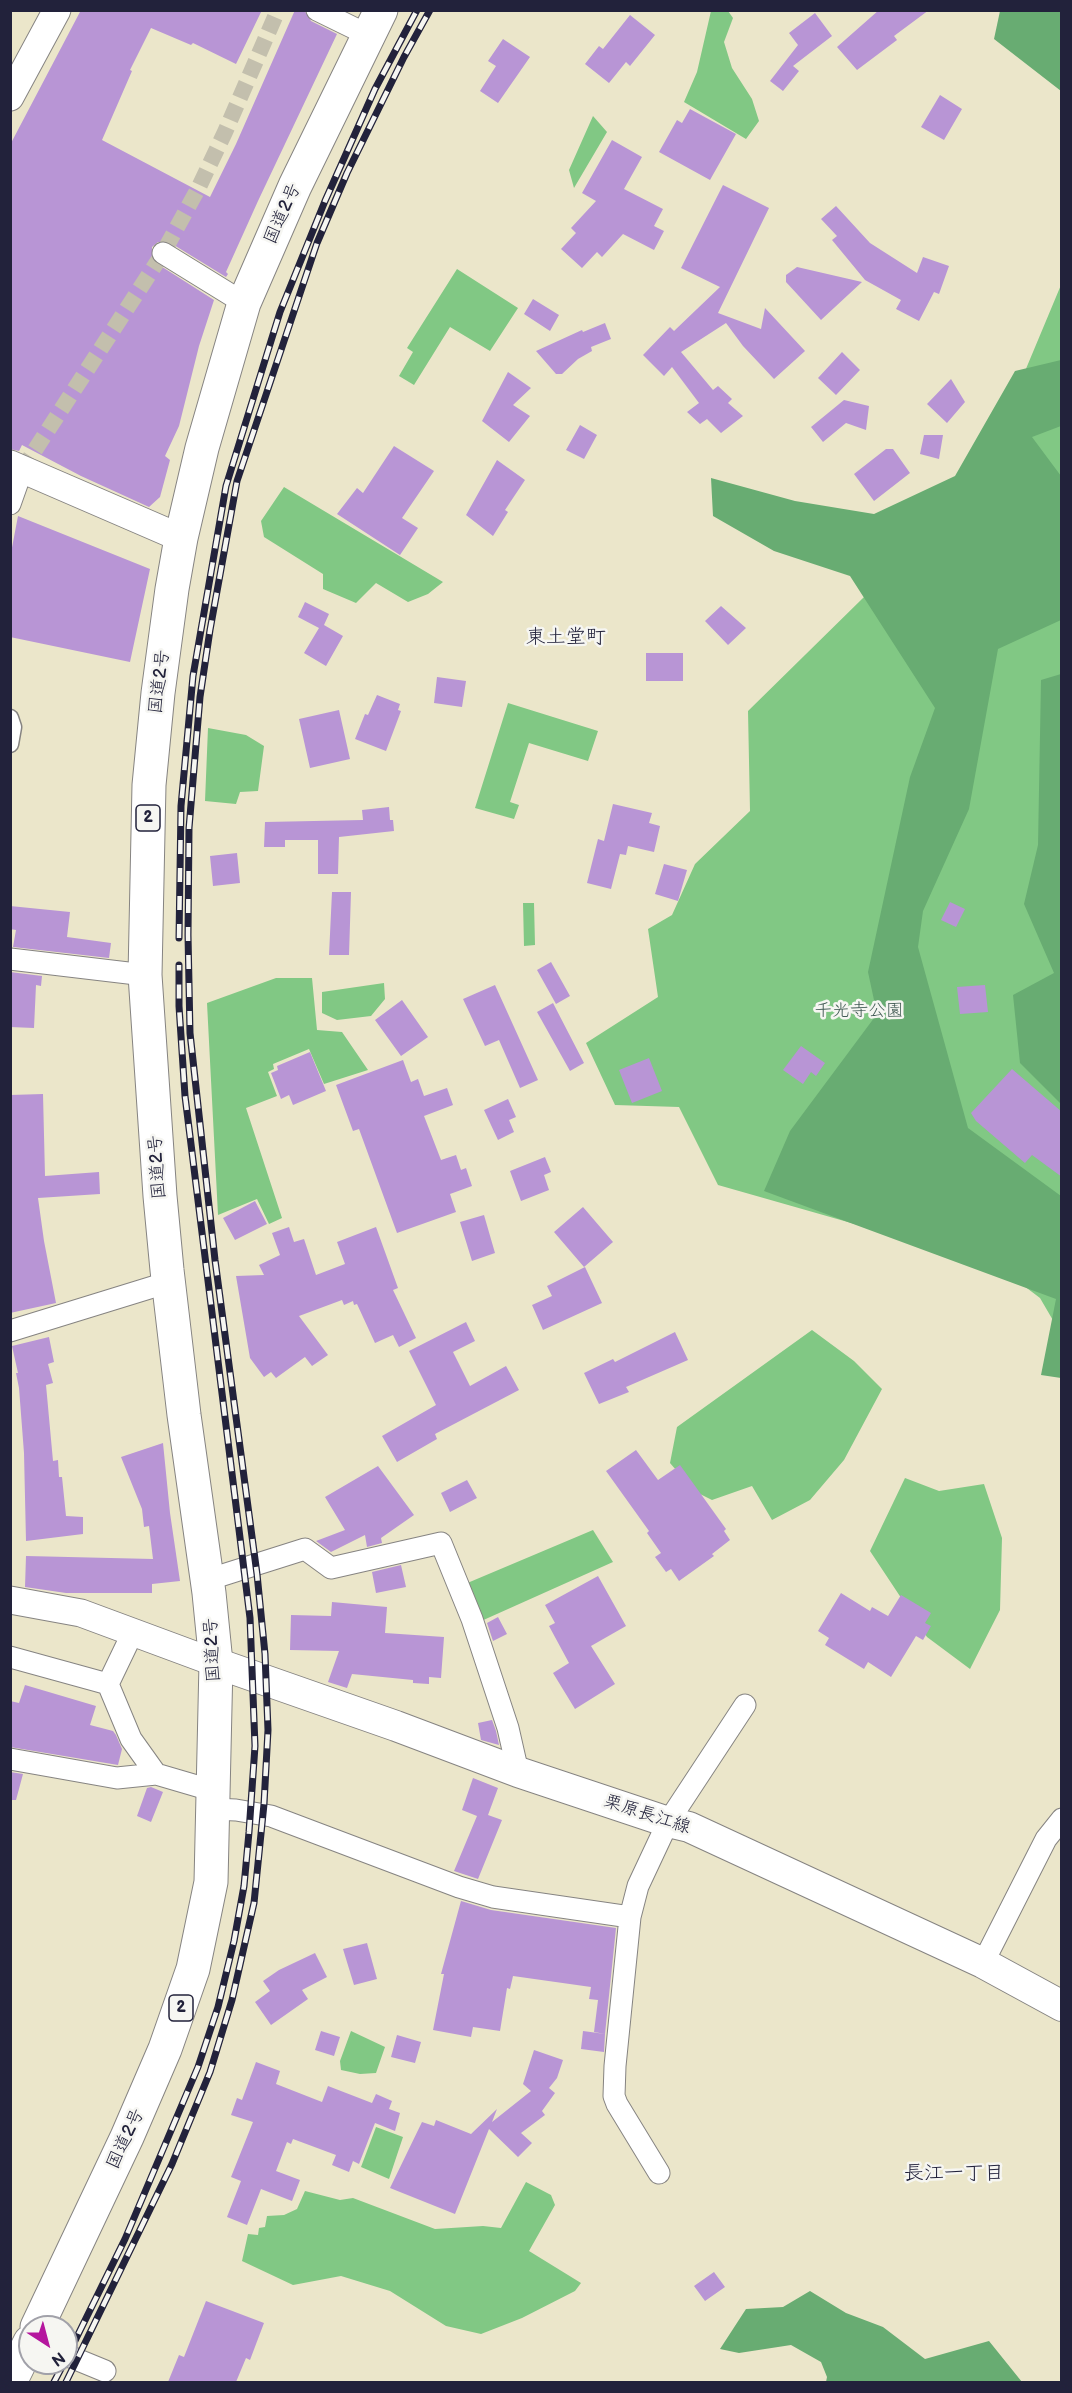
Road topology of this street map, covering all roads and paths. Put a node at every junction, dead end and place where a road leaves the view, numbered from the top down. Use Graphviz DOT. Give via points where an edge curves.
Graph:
graph roads {
  1 [pos="57,10"];
  2 [pos="317,10"];
  3 [pos="374,23"];
  4 [pos="10,96"];
  5 [pos="163,253"];
  6 [pos="244,303"];
  7 [pos="16,467"];
  8 [pos="10,504"];
  9 [pos="181,538"];
  10 [pos="10,718"];
  11 [pos="10,744"];
  12 [pos="10,959"];
  13 [pos="145,975"];
  14 [pos="169,1282"];
  15 [pos="10,1331"];
  16 [pos="207,1580"];
  17 [pos="10,1600"];
  18 [pos="133,1632"];
  19 [pos="10,1657"];
  20 [pos="216,1663"];
  21 [pos="108,1684"];
  22 [pos="745,1705"];
  23 [pos="10,1759"];
  24 [pos="518,1772"];
  25 [pos="156,1774"];
  26 [pos="214,1800"];
  27 [pos="1062,1819"];
  28 [pos="668,1822"];
  29 [pos="630,1917"];
  30 [pos="983,1963"];
  31 [pos="1062,2006"];
  32 [pos="659,2174"];
  33 [pos="43,2315"];
  34 [pos="78,2360"];
  35 [pos="18,2366"];
  36 [pos="105,2371"];
  37 [pos="10,2382"];
  1 -- 4 [label="street"];
  2 -- 3 [label="street"];
  3 -- 6 [label="highway, 国道2号 / 2" via="295,186"];
  5 -- 6 [label="street"];
  6 -- 9 [label="highway, 国道2号 / 2" via="202,448"];
  7 -- 8 [label="street"];
  7 -- 9 [label="street"];
  9 -- 13 [label="highway, 国道2号 / 2" via="149,785"];
  10 -- 11 [label="street"];
  12 -- 13 [label="street"];
  13 -- 14 [label="highway, 国道2号 / 2"];
  14 -- 15 [label="street"];
  14 -- 16 [label="highway, 国道2号 / 2"];
  16 -- 20 [label="highway, 国道2号 / 2"];
  16 -- 24 [label="street" via="305,1549 331,1568 441,1543 472,1619 508,1728"];
  17 -- 18 [label="street" via="81,1613"];
  18 -- 20 [label="street"];
  18 -- 21 [label="street"];
  19 -- 21 [label="street"];
  20 -- 24 [label="main road, 栗原長江線"];
  20 -- 26 [label="highway, 国道2号 / 2"];
  21 -- 25 [label="street" via="131,1739"];
  22 -- 28 [label="street"];
  23 -- 25 [label="street" via="117,1778"];
  24 -- 28 [label="main road, 栗原長江線"];
  25 -- 26 [label="street"];
  26 -- 29 [label="street" via="236,1810 271,1816 493,1897"];
  26 -- 33 [label="highway, 国道2号 / 2" via="211,1882 196,1958 179,2012 127,2137"];
  27 -- 30 [label="street" via="1046,1839"];
  28 -- 29 [label="street" via="638,1886"];
  28 -- 30 [label="main road, 栗原長江線" via="689,1827"];
  29 -- 32 [label="street" via="614,2096"];
  30 -- 31 [label="main road, 栗原長江線"];
  34 -- 36 [label="street"];
  35 -- 37 [label="highway"];
}
